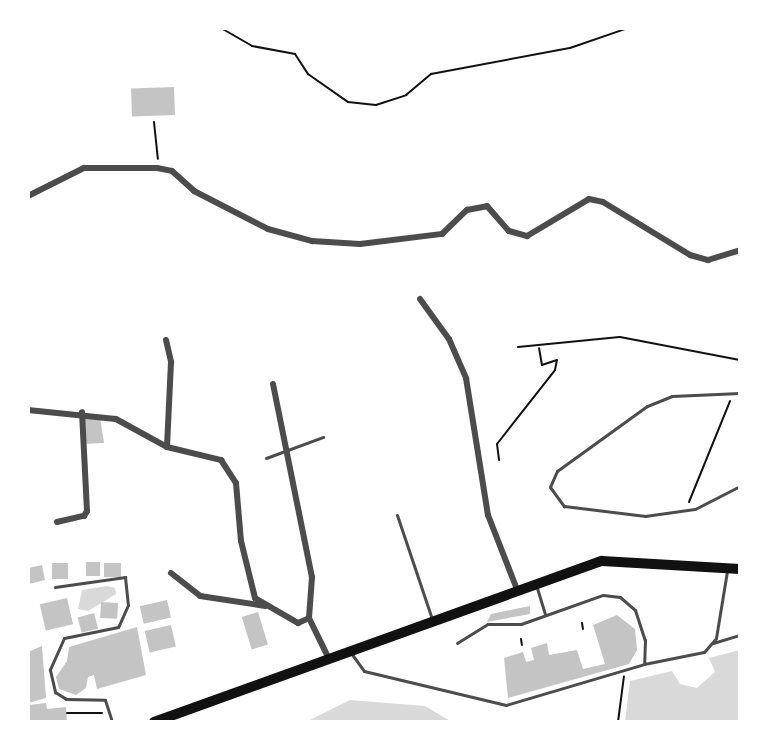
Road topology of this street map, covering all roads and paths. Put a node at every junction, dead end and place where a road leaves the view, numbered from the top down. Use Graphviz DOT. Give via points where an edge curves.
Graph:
graph roads {
  1 [pos="221,28"];
  2 [pos="628,28"];
  3 [pos="154,122"];
  4 [pos="158,159"];
  5 [pos="28,196"];
  6 [pos="740,250"];
  7 [pos="420,299"];
  8 [pos="166,340"];
  9 [pos="518,347"];
  10 [pos="539,347"];
  11 [pos="740,360"];
  12 [pos="273,384"];
  13 [pos="731,391"];
  14 [pos="740,393"];
  15 [pos="28,410"];
  16 [pos="82,412"];
  17 [pos="323,437"];
  18 [pos="167,447"];
  19 [pos="289,450"];
  20 [pos="266,458"];
  21 [pos="499,460"];
  22 [pos="740,486"];
  23 [pos="686,511"];
  24 [pos="397,515"];
  25 [pos="57,522"];
  26 [pos="727,568"];
  27 [pos="740,569"];
  28 [pos="171,573"];
  29 [pos="535,581"];
  30 [pos="55,587"];
  31 [pos="516,587"];
  32 [pos="265,606"];
  33 [pos="545,615"];
  34 [pos="309,618"];
  35 [pos="432,619"];
  36 [pos="582,623"];
  37 [pos="583,629"];
  38 [pos="740,635"];
  39 [pos="521,639"];
  40 [pos="457,643"];
  41 [pos="713,644"];
  42 [pos="522,645"];
  43 [pos="349,650"];
  44 [pos="328,657"];
  45 [pos="644,664"];
  46 [pos="625,669"];
  47 [pos="111,711"];
  48 [pos="67,713"];
  49 [pos="112,722"];
  50 [pos="154,722"];
  51 [pos="618,722"];
  1 -- 2 [label="path" via="252,46 295,54 308,74 348,102 376,105 406,95 431,74 570,48"];
  3 -- 4 [label="path"];
  5 -- 6 [label="street" via="84,168 157,168 172,171 194,191 268,229 312,241 360,244 442,234 467,210 487,206 509,231 527,236 540,233 574,203 589,199 603,202 690,255 708,260"];
  7 -- 31 [label="street" via="449,339 466,378 488,515"];
  8 -- 18 [label="street" via="171,362"];
  9 -- 10 [label="path"];
  10 -- 11 [label="path" via="620,337"];
  10 -- 21 [label="path" via="542,365 557,360 555,370 497,444"];
  12 -- 19 [label="street"];
  13 -- 14 [label="lane"];
  13 -- 23 [label="path" via="729,412"];
  13 -- 23 [label="lane" via="672,396 647,406 552,478 555,498 589,513 645,516"];
  15 -- 16 [label="street"];
  16 -- 18 [label="street" via="116,419"];
  16 -- 25 [label="street" via="87,511"];
  17 -- 19 [label="lane"];
  18 -- 32 [label="street" via="208,453 231,474 242,513 246,566 255,598"];
  19 -- 20 [label="lane"];
  19 -- 34 [label="street" via="312,577"];
  22 -- 23 [label="lane"];
  24 -- 35 [label="lane"];
  26 -- 27 [label="main road"];
  26 -- 29 [label="main road" via="602,561"];
  26 -- 41 [label="lane"];
  28 -- 32 [label="street" via="200,596"];
  29 -- 31 [label="main road"];
  29 -- 33 [label="lane"];
  30 -- 47 [label="lane" via="125,577 128,605 118,627 64,638 50,670 60,696 105,700"];
  31 -- 35 [label="main road"];
  32 -- 34 [label="street" via="298,623"];
  33 -- 40 [label="lane" via="521,624 488,624"];
  33 -- 45 [label="lane" via="603,595 630,602 645,640"];
  34 -- 44 [label="street"];
  35 -- 43 [label="main road"];
  36 -- 37 [label="path"];
  38 -- 41 [label="lane"];
  39 -- 42 [label="path"];
  41 -- 45 [label="lane" via="704,652"];
  43 -- 44 [label="main road"];
  43 -- 46 [label="lane" via="364,671 506,705"];
  44 -- 50 [label="main road"];
  45 -- 46 [label="lane"];
  46 -- 51 [label="path"];
  47 -- 48 [label="path"];
  47 -- 49 [label="lane"];
}
